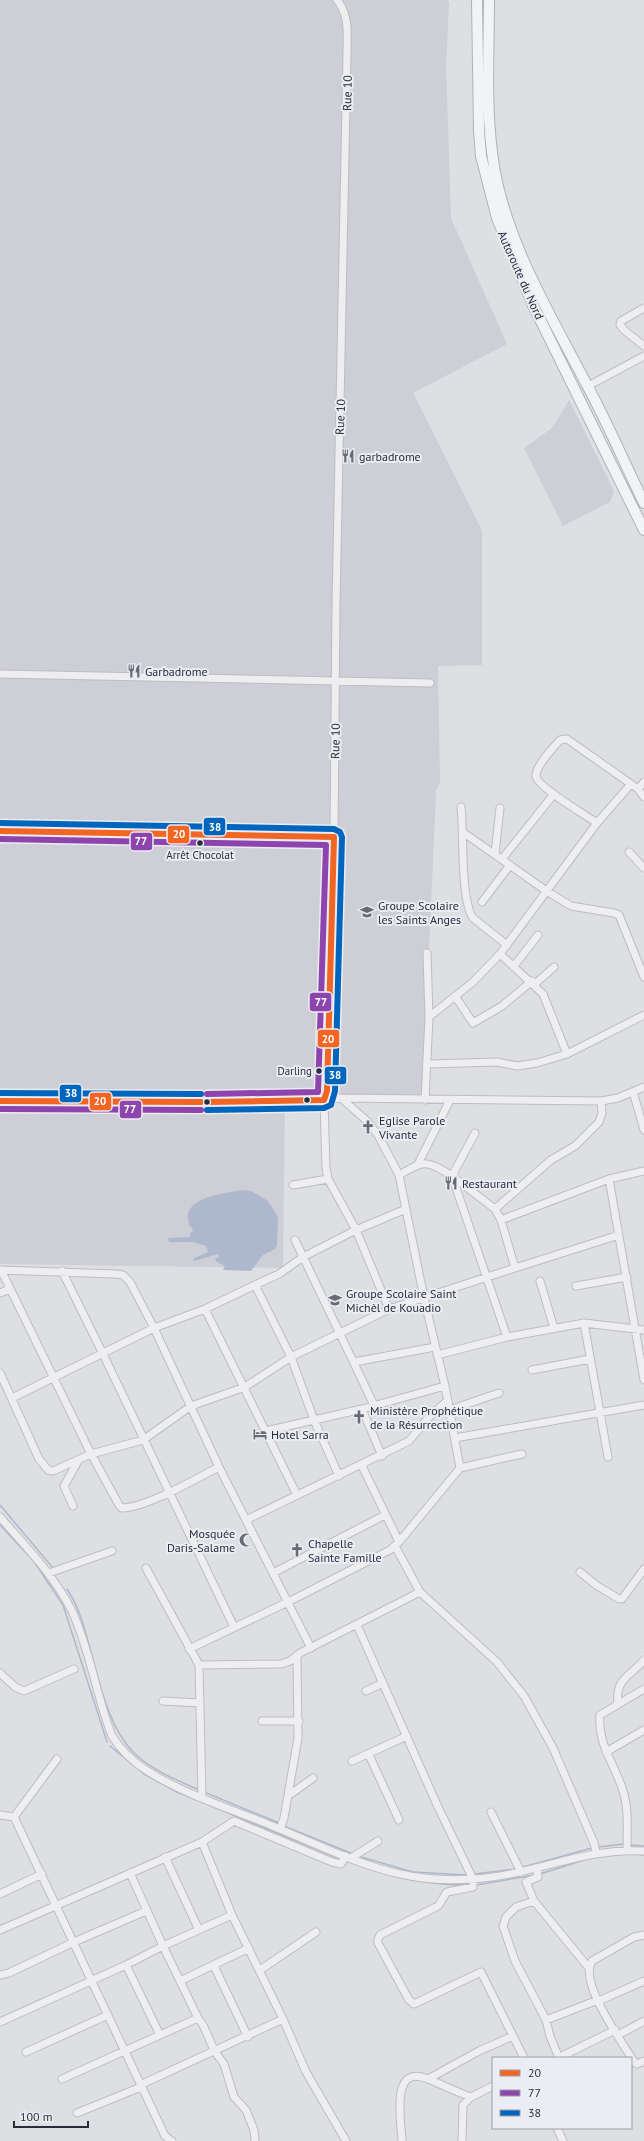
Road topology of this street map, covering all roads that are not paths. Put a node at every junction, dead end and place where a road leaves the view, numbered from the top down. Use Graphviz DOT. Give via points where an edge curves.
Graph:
graph roads {
  1 [pos="337,0"];
  2 [pos="472,0"];
  3 [pos="477,0"];
  4 [pos="488,0"];
  5 [pos="496,0"];
  6 [pos="477,45"];
  7 [pos="489,49"];
  8 [pos="644,308"];
  9 [pos="644,346"];
  10 [pos="644,356"];
  11 [pos="588,386"];
  12 [pos="633,481"];
  13 [pos="644,498"];
  14 [pos="644,503"];
  15 [pos="644,530"];
  16 [pos="0,674"];
  17 [pos="335,680"];
  18 [pos="430,683"];
  19 [pos="644,782"];
  20 [pos="631,784"];
  21 [pos="638,788"];
  22 [pos="554,794"];
  23 [pos="644,797"];
  24 [pos="461,807"];
  25 [pos="500,808"];
  26 [pos="597,823"];
  27 [pos="464,833"];
  28 [pos="629,852"];
  29 [pos="495,854"];
  30 [pos="502,859"];
  31 [pos="510,865"];
  32 [pos="644,868"];
  33 [pos="548,892"];
  34 [pos="482,902"];
  35 [pos="538,935"];
  36 [pos="507,945"];
  37 [pos="427,953"];
  38 [pos="500,954"];
  39 [pos="514,966"];
  40 [pos="554,967"];
  41 [pos="644,977"];
  42 [pos="533,983"];
  43 [pos="455,996"];
  44 [pos="644,1015"];
  45 [pos="429,1017"];
  46 [pos="567,1054"];
  47 [pos="428,1064"];
  48 [pos="644,1087"];
  49 [pos="633,1092"];
  50 [pos="341,1098"];
  51 [pos="0,1100"];
  52 [pos="324,1100"];
  53 [pos="425,1100"];
  54 [pos="450,1100"];
  55 [pos="601,1101"];
  56 [pos="644,1127"];
  57 [pos="475,1133"];
  58 [pos="418,1164"];
  59 [pos="644,1170"];
  60 [pos="399,1175"];
  61 [pos="452,1176"];
  62 [pos="328,1179"];
  63 [pos="609,1179"];
  64 [pos="293,1186"];
  65 [pos="406,1209"];
  66 [pos="495,1209"];
  67 [pos="501,1220"];
  68 [pos="356,1230"];
  69 [pos="618,1235"];
  70 [pos="295,1240"];
  71 [pos="303,1257"];
  72 [pos="514,1268"];
  73 [pos="0,1270"];
  74 [pos="62,1271"];
  75 [pos="487,1277"];
  76 [pos="627,1277"];
  77 [pos="540,1281"];
  78 [pos="255,1285"];
  79 [pos="576,1286"];
  80 [pos="10,1289"];
  81 [pos="0,1294"];
  82 [pos="424,1298"];
  83 [pos="205,1309"];
  84 [pos="389,1309"];
  85 [pos="584,1323"];
  86 [pos="154,1328"];
  87 [pos="554,1328"];
  88 [pos="636,1329"];
  89 [pos="644,1330"];
  90 [pos="339,1335"];
  91 [pos="507,1337"];
  92 [pos="435,1347"];
  93 [pos="104,1354"];
  94 [pos="437,1355"];
  95 [pos="291,1357"];
  96 [pos="590,1359"];
  97 [pos="354,1362"];
  98 [pos="532,1370"];
  99 [pos="0,1373"];
  100 [pos="53,1378"];
  101 [pos="644,1380"];
  102 [pos="445,1386"];
  103 [pos="245,1387"];
  104 [pos="499,1393"];
  105 [pos="12,1398"];
  106 [pos="448,1400"];
  107 [pos="644,1404"];
  108 [pos="191,1406"];
  109 [pos="374,1406"];
  110 [pos="362,1409"];
  111 [pos="450,1410"];
  112 [pos="600,1412"];
  113 [pos="314,1420"];
  114 [pos="266,1431"];
  115 [pos="455,1438"];
  116 [pos="143,1440"];
  117 [pos="91,1454"];
  118 [pos="522,1454"];
  119 [pos="382,1456"];
  120 [pos="608,1457"];
  121 [pos="78,1461"];
  122 [pos="362,1466"];
  123 [pos="219,1467"];
  124 [pos="460,1468"];
  125 [pos="339,1476"];
  126 [pos="169,1493"];
  127 [pos="297,1495"];
  128 [pos="74,1506"];
  129 [pos="385,1514"];
  130 [pos="0,1517"];
  131 [pos="246,1520"];
  132 [pos="397,1544"];
  133 [pos="112,1551"];
  134 [pos="146,1568"];
  135 [pos="644,1569"];
  136 [pos="580,1572"];
  137 [pos="49,1573"];
  138 [pos="273,1573"];
  139 [pos="420,1592"];
  140 [pos="288,1602"];
  141 [pos="357,1625"];
  142 [pos="234,1627"];
  143 [pos="311,1648"];
  144 [pos="189,1649"];
  145 [pos="297,1656"];
  146 [pos="644,1660"];
  147 [pos="199,1665"];
  148 [pos="74,1669"];
  149 [pos="0,1673"];
  150 [pos="383,1683"];
  151 [pos="644,1689"];
  152 [pos="366,1691"];
  153 [pos="163,1701"];
  154 [pos="200,1703"];
  155 [pos="618,1704"];
  156 [pos="262,1721"];
  157 [pos="299,1721"];
  158 [pos="644,1730"];
  159 [pos="407,1736"];
  160 [pos="606,1752"];
  161 [pos="368,1755"];
  162 [pos="57,1759"];
  163 [pos="352,1762"];
  164 [pos="313,1778"];
  165 [pos="288,1796"];
  166 [pos="202,1797"];
  167 [pos="491,1812"];
  168 [pos="0,1815"];
  169 [pos="11,1817"];
  170 [pos="0,1820"];
  171 [pos="399,1820"];
  172 [pos="280,1829"];
  173 [pos="378,1841"];
  174 [pos="202,1842"];
  175 [pos="627,1850"];
  176 [pos="644,1850"];
  177 [pos="596,1852"];
  178 [pos="166,1857"];
  179 [pos="349,1857"];
  180 [pos="537,1869"];
  181 [pos="521,1872"];
  182 [pos="130,1873"];
  183 [pos="42,1874"];
  184 [pos="473,1879"];
  185 [pos="0,1894"];
  186 [pos="534,1900"];
  187 [pos="57,1906"];
  188 [pos="146,1911"];
  189 [pos="232,1915"];
  190 [pos="0,1930"];
  191 [pos="200,1930"];
  192 [pos="316,1932"];
  193 [pos="644,1935"];
  194 [pos="74,1942"];
  195 [pos="163,1946"];
  196 [pos="249,1948"];
  197 [pos="126,1965"];
  198 [pos="214,1966"];
  199 [pos="588,1967"];
  200 [pos="260,1970"];
  201 [pos="0,1975"];
  202 [pos="91,1980"];
  203 [pos="180,1980"];
  204 [pos="644,1981"];
  205 [pos="598,2000"];
  206 [pos="108,2016"];
  207 [pos="198,2018"];
  208 [pos="283,2019"];
  209 [pos="546,2020"];
  210 [pos="644,2021"];
  211 [pos="0,2022"];
  212 [pos="616,2032"];
  213 [pos="160,2035"];
  214 [pos="513,2036"];
  215 [pos="248,2037"];
  216 [pos="124,2050"];
  217 [pos="26,2052"];
  218 [pos="215,2052"];
  219 [pos="524,2057"];
  220 [pos="559,2057"];
  221 [pos="561,2057"];
  222 [pos="631,2057"];
  223 [pos="632,2059"];
  224 [pos="644,2061"];
  225 [pos="62,2079"];
  226 [pos="428,2079"];
  227 [pos="141,2086"];
  228 [pos="492,2086"];
  229 [pos="471,2097"];
  230 [pos="77,2113"];
  231 [pos="557,2129"];
  232 [pos="172,2141"];
  233 [pos="255,2141"];
  234 [pos="346,2141"];
  235 [pos="402,2141"];
  236 [pos="462,2141"];
  237 [pos="563,2141"];
  1 -- 17 [label="street, Rue 10" via="345,12 347,21 347,54"];
  2 -- 6 [label="highway"];
  3 -- 6 [label="highway, Autoroute du Nord"];
  4 -- 7 [label="highway, Autoroute du Nord"];
  5 -- 7 [label="highway"];
  6 -- 15 [label="highway, Autoroute du Nord" via="477,108 481,156 497,218 533,305"];
  7 -- 11 [label="highway, Autoroute du Nord" via="490,133 500,194 515,238 543,303"];
  8 -- 9 [label="street" via="621,321 620,325"];
  10 -- 11 [label="street"];
  11 -- 12 [label="highway, Autoroute du Nord"];
  12 -- 13 [label="highway"];
  12 -- 14 [label="highway, Autoroute du Nord"];
  16 -- 17 [label="street"];
  17 -- 18 [label="street"];
  17 -- 52 [label="street, Rue 10" via="334,837 327,1083"];
  19 -- 21 [label="street"];
  20 -- 21 [label="street"];
  20 -- 22 [label="street" via="563,738 548,755 536,776"];
  20 -- 26 [label="street"];
  21 -- 23 [label="street"];
  22 -- 26 [label="street"];
  22 -- 30 [label="street"];
  24 -- 27 [label="street"];
  25 -- 29 [label="street"];
  26 -- 33 [label="street"];
  27 -- 29 [label="street"];
  27 -- 36 [label="street" via="469,913"];
  28 -- 32 [label="street"];
  29 -- 30 [label="street"];
  30 -- 31 [label="street"];
  31 -- 33 [label="street"];
  31 -- 34 [label="street"];
  33 -- 36 [label="street"];
  33 -- 41 [label="street" via="580,908 597,909 619,915"];
  35 -- 39 [label="street"];
  36 -- 38 [label="street"];
  37 -- 45 [label="street"];
  38 -- 39 [label="street"];
  38 -- 43 [label="street" via="473,982"];
  39 -- 42 [label="street"];
  40 -- 42 [label="street"];
  42 -- 43 [label="street" via="502,1006 473,1022"];
  42 -- 46 [label="street" via="544,994"];
  43 -- 45 [label="street"];
  44 -- 46 [label="street"];
  45 -- 47 [label="street"];
  46 -- 47 [label="street" via="557,1059 517,1066 497,1062"];
  47 -- 53 [label="street"];
  48 -- 49 [label="street"];
  49 -- 55 [label="street"];
  49 -- 56 [label="street"];
  50 -- 52 [label="street"];
  50 -- 53 [label="street"];
  50 -- 60 [label="street" via="375,1130"];
  51 -- 52 [label="street"];
  52 -- 62 [label="street, Rue 10"];
  53 -- 54 [label="street"];
  54 -- 55 [label="street"];
  54 -- 58 [label="street"];
  55 -- 66 [label="street" via="602,1112 599,1122 575,1146 551,1160"];
  57 -- 61 [label="street"];
  58 -- 60 [label="street"];
  58 -- 61 [label="street" via="436,1166"];
  59 -- 63 [label="street"];
  60 -- 65 [label="street"];
  61 -- 66 [label="street"];
  61 -- 75 [label="street"];
  62 -- 64 [label="street"];
  62 -- 68 [label="street"];
  63 -- 67 [label="street"];
  63 -- 69 [label="street"];
  65 -- 68 [label="street"];
  65 -- 82 [label="street"];
  66 -- 67 [label="street"];
  67 -- 72 [label="street"];
  68 -- 71 [label="street"];
  68 -- 84 [label="street"];
  69 -- 72 [label="street"];
  69 -- 76 [label="street"];
  70 -- 71 [label="street"];
  71 -- 78 [label="street" via="279,1274"];
  71 -- 90 [label="street"];
  72 -- 75 [label="street"];
  73 -- 74 [label="street"];
  73 -- 80 [label="street"];
  74 -- 86 [label="street" via="123,1275 130,1282"];
  74 -- 93 [label="street"];
  75 -- 82 [label="street"];
  75 -- 91 [label="street"];
  76 -- 79 [label="street"];
  76 -- 88 [label="street"];
  77 -- 87 [label="street"];
  78 -- 83 [label="street"];
  78 -- 95 [label="street"];
  80 -- 81 [label="street"];
  80 -- 100 [label="street"];
  82 -- 84 [label="street"];
  82 -- 92 [label="street"];
  83 -- 86 [label="street"];
  83 -- 103 [label="street"];
  84 -- 90 [label="street"];
  85 -- 87 [label="street"];
  85 -- 88 [label="street"];
  85 -- 96 [label="street"];
  86 -- 93 [label="street"];
  86 -- 108 [label="street"];
  87 -- 91 [label="street"];
  88 -- 89 [label="street"];
  88 -- 101 [label="street"];
  90 -- 95 [label="street"];
  90 -- 97 [label="street"];
  91 -- 94 [label="street"];
  92 -- 94 [label="street"];
  92 -- 97 [label="street"];
  93 -- 100 [label="street"];
  93 -- 116 [label="street"];
  94 -- 102 [label="street"];
  95 -- 103 [label="street"];
  95 -- 113 [label="street"];
  96 -- 98 [label="street"];
  96 -- 112 [label="street"];
  97 -- 109 [label="street"];
  99 -- 105 [label="street"];
  100 -- 105 [label="street"];
  100 -- 117 [label="street"];
  102 -- 106 [label="street"];
  102 -- 109 [label="street"];
  103 -- 108 [label="street"];
  103 -- 114 [label="street"];
  104 -- 111 [label="street"];
  105 -- 121 [label="street" via="39,1459 48,1470 53,1471"];
  106 -- 111 [label="street"];
  106 -- 119 [label="street" via="428,1418 409,1441"];
  107 -- 112 [label="street"];
  108 -- 116 [label="street"];
  108 -- 123 [label="street"];
  109 -- 110 [label="street"];
  110 -- 113 [label="street"];
  110 -- 119 [label="street"];
  111 -- 115 [label="street"];
  112 -- 115 [label="street"];
  112 -- 120 [label="street"];
  113 -- 114 [label="street"];
  113 -- 125 [label="street"];
  114 -- 127 [label="street"];
  115 -- 124 [label="street"];
  116 -- 117 [label="street"];
  116 -- 126 [label="street"];
  117 -- 121 [label="street"];
  117 -- 126 [label="street" via="122,1508"];
  118 -- 124 [label="street"];
  119 -- 122 [label="street"];
  121 -- 128 [label="street" via="64,1486"];
  122 -- 125 [label="street"];
  122 -- 129 [label="street"];
  123 -- 126 [label="street"];
  123 -- 131 [label="street"];
  124 -- 132 [label="street"];
  125 -- 127 [label="street"];
  126 -- 142 [label="street"];
  127 -- 131 [label="street"];
  129 -- 132 [label="street"];
  129 -- 138 [label="street"];
  130 -- 137 [label="street"];
  131 -- 138 [label="street"];
  132 -- 139 [label="street"];
  132 -- 140 [label="street"];
  133 -- 137 [label="street"];
  134 -- 144 [label="street"];
  135 -- 136 [label="street" via="619,1599"];
  137 -- 166 [label="street" via="72,1612 106,1721 117,1744 146,1769"];
  138 -- 140 [label="street"];
  139 -- 141 [label="street"];
  139 -- 177 [label="street" via="497,1662 524,1696 553,1748"];
  140 -- 142 [label="street"];
  140 -- 143 [label="street"];
  141 -- 143 [label="street"];
  141 -- 150 [label="street"];
  142 -- 144 [label="street"];
  143 -- 145 [label="street"];
  144 -- 147 [label="street"];
  145 -- 147 [label="street" via="281,1664"];
  145 -- 157 [label="street"];
  146 -- 155 [label="street" via="624,1678 618,1688"];
  147 -- 154 [label="street"];
  148 -- 149 [label="street" via="24,1691 15,1687"];
  150 -- 152 [label="street"];
  150 -- 159 [label="street"];
  151 -- 155 [label="street"];
  153 -- 154 [label="street"];
  154 -- 166 [label="street"];
  155 -- 160 [label="street" via="600,1714 599,1726"];
  156 -- 157 [label="street"];
  157 -- 165 [label="street"];
  158 -- 160 [label="street"];
  159 -- 161 [label="street"];
  159 -- 184 [label="street"];
  160 -- 175 [label="street" via="624,1791"];
  161 -- 163 [label="street"];
  161 -- 171 [label="street"];
  162 -- 169 [label="street"];
  164 -- 165 [label="street"];
  165 -- 172 [label="street"];
  166 -- 172 [label="street"];
  167 -- 181 [label="street"];
  168 -- 169 [label="street"];
  169 -- 170 [label="street"];
  169 -- 183 [label="street"];
  172 -- 179 [label="street"];
  173 -- 179 [label="street"];
  174 -- 178 [label="street"];
  174 -- 179 [label="street" via="234,1821 332,1862 341,1864"];
  174 -- 189 [label="street"];
  175 -- 176 [label="street"];
  175 -- 177 [label="street"];
  177 -- 180 [label="street"];
  178 -- 182 [label="street"];
  178 -- 191 [label="street"];
  179 -- 184 [label="street" via="406,1875"];
  180 -- 181 [label="street"];
  180 -- 186 [label="street" via="538,1876 526,1882"];
  181 -- 184 [label="street"];
  182 -- 187 [label="street"];
  182 -- 188 [label="street"];
  183 -- 185 [label="street"];
  183 -- 187 [label="street"];
  184 -- 214 [label="street" via="473,1887 447,1892 438,1906 380,1935 378,1943 409,2000 414,2004 481,1972"];
  186 -- 199 [label="street"];
  186 -- 209 [label="street" via="516,1908 506,1917 503,1926 515,1961"];
  187 -- 190 [label="street"];
  187 -- 194 [label="street"];
  188 -- 194 [label="street"];
  188 -- 195 [label="street"];
  189 -- 191 [label="street"];
  189 -- 196 [label="street"];
  191 -- 195 [label="street"];
  192 -- 200 [label="street"];
  193 -- 199 [label="street" via="634,1937 592,1961"];
  194 -- 201 [label="street"];
  194 -- 202 [label="street"];
  195 -- 197 [label="street"];
  195 -- 203 [label="street"];
  196 -- 198 [label="street"];
  196 -- 200 [label="street"];
  197 -- 202 [label="street"];
  197 -- 213 [label="street"];
  198 -- 203 [label="street"];
  198 -- 215 [label="street"];
  199 -- 205 [label="street" via="589,1980"];
  200 -- 208 [label="street"];
  202 -- 206 [label="street"];
  202 -- 211 [label="street"];
  203 -- 207 [label="street"];
  204 -- 205 [label="street"];
  205 -- 209 [label="street"];
  205 -- 212 [label="street"];
  206 -- 216 [label="street"];
  206 -- 217 [label="street"];
  207 -- 213 [label="street"];
  207 -- 218 [label="street"];
  208 -- 215 [label="street"];
  208 -- 234 [label="street" via="306,2072"];
  209 -- 220 [label="street"];
  210 -- 212 [label="street"];
  212 -- 221 [label="street"];
  212 -- 222 [label="street"];
  213 -- 216 [label="street"];
  214 -- 219 [label="street"];
  214 -- 226 [label="street"];
  215 -- 218 [label="street"];
  216 -- 225 [label="street"];
  216 -- 227 [label="street"];
  218 -- 227 [label="street"];
  218 -- 233 [label="street" via="224,2064 234,2097 246,2110 254,2130"];
  223 -- 224 [label="street" via="637,2064"];
  226 -- 229 [label="street"];
  226 -- 235 [label="street" via="409,2078 404,2081 400,2101"];
  227 -- 230 [label="street"];
  227 -- 232 [label="street" via="165,2136"];
  228 -- 229 [label="street"];
  229 -- 236 [label="street" via="463,2105"];
  231 -- 237 [label="street"];
}
